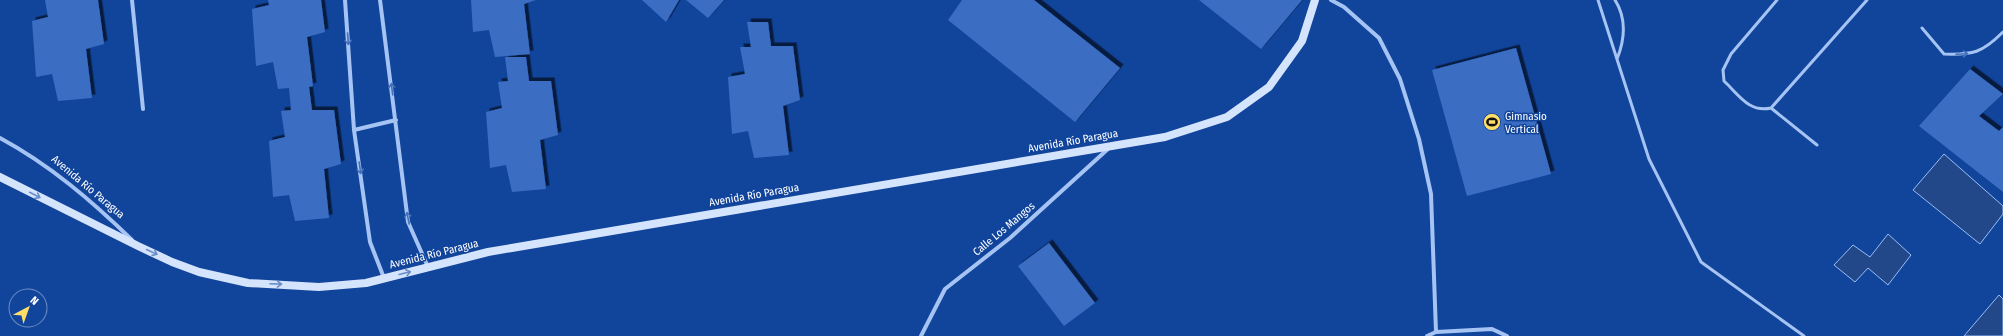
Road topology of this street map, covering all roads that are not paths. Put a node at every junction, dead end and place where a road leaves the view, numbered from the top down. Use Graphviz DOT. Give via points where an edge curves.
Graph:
graph roads {
  1 [pos="132,0"];
  2 [pos="345,0"];
  3 [pos="380,0"];
  4 [pos="1315,0"];
  5 [pos="1331,0"];
  6 [pos="1598,0"];
  7 [pos="1615,0"];
  8 [pos="1777,0"];
  9 [pos="1867,0"];
  10 [pos="1922,28"];
  11 [pos="2003,32"];
  12 [pos="1617,59"];
  13 [pos="1771,108"];
  14 [pos="144,109"];
  15 [pos="396,120"];
  16 [pos="354,130"];
  17 [pos="0,138"];
  18 [pos="1113,145"];
  19 [pos="1817,145"];
  20 [pos="0,177"];
  21 [pos="138,246"];
  22 [pos="428,267"];
  23 [pos="384,278"];
  24 [pos="1436,332"];
  25 [pos="921,336"];
  26 [pos="1427,336"];
  27 [pos="1507,336"];
  28 [pos="1804,336"];
  1 -- 14 [label="street"];
  2 -- 16 [label="street, one-way"];
  15 -- 3 [label="street, one-way"];
  4 -- 18 [label="main road, Avenida Río Paragua" via="1302,41 1269,87 1227,118 1165,137"];
  5 -- 24 [label="street" via="1344,7 1379,38 1400,79 1419,139 1431,194"];
  6 -- 12 [label="lane"];
  7 -- 12 [label="lane" via="1624,25 1622,45"];
  8 -- 13 [label="lane" via="1731,54 1723,70 1724,81 1753,109"];
  9 -- 13 [label="lane"];
  10 -- 11 [label="lane, one-way" via="1944,54 1967,55 1989,46"];
  12 -- 28 [label="lane" via="1649,159 1701,262"];
  13 -- 19 [label="lane"];
  15 -- 16 [label="street"];
  22 -- 15 [label="street, one-way" via="408,222"];
  16 -- 23 [label="street, one-way" via="370,242"];
  17 -- 21 [label="street, Avenida Río Paragua" via="51,169 103,212"];
  18 -- 22 [label="main road, Avenida Río Paragua" via="488,252"];
  18 -- 25 [label="street, Calle Los Mangos" via="1010,238 945,288"];
  20 -- 21 [label="main road, Avenida Río Paragua, one-way"];
  21 -- 23 [label="main road, Avenida Río Paragua, one-way" via="199,272 248,283 319,287 366,283"];
  23 -- 22 [label="main road, Avenida Río Paragua, one-way"];
  24 -- 26 [label="street"];
  24 -- 27 [label="street" via="1492,329"];
}
